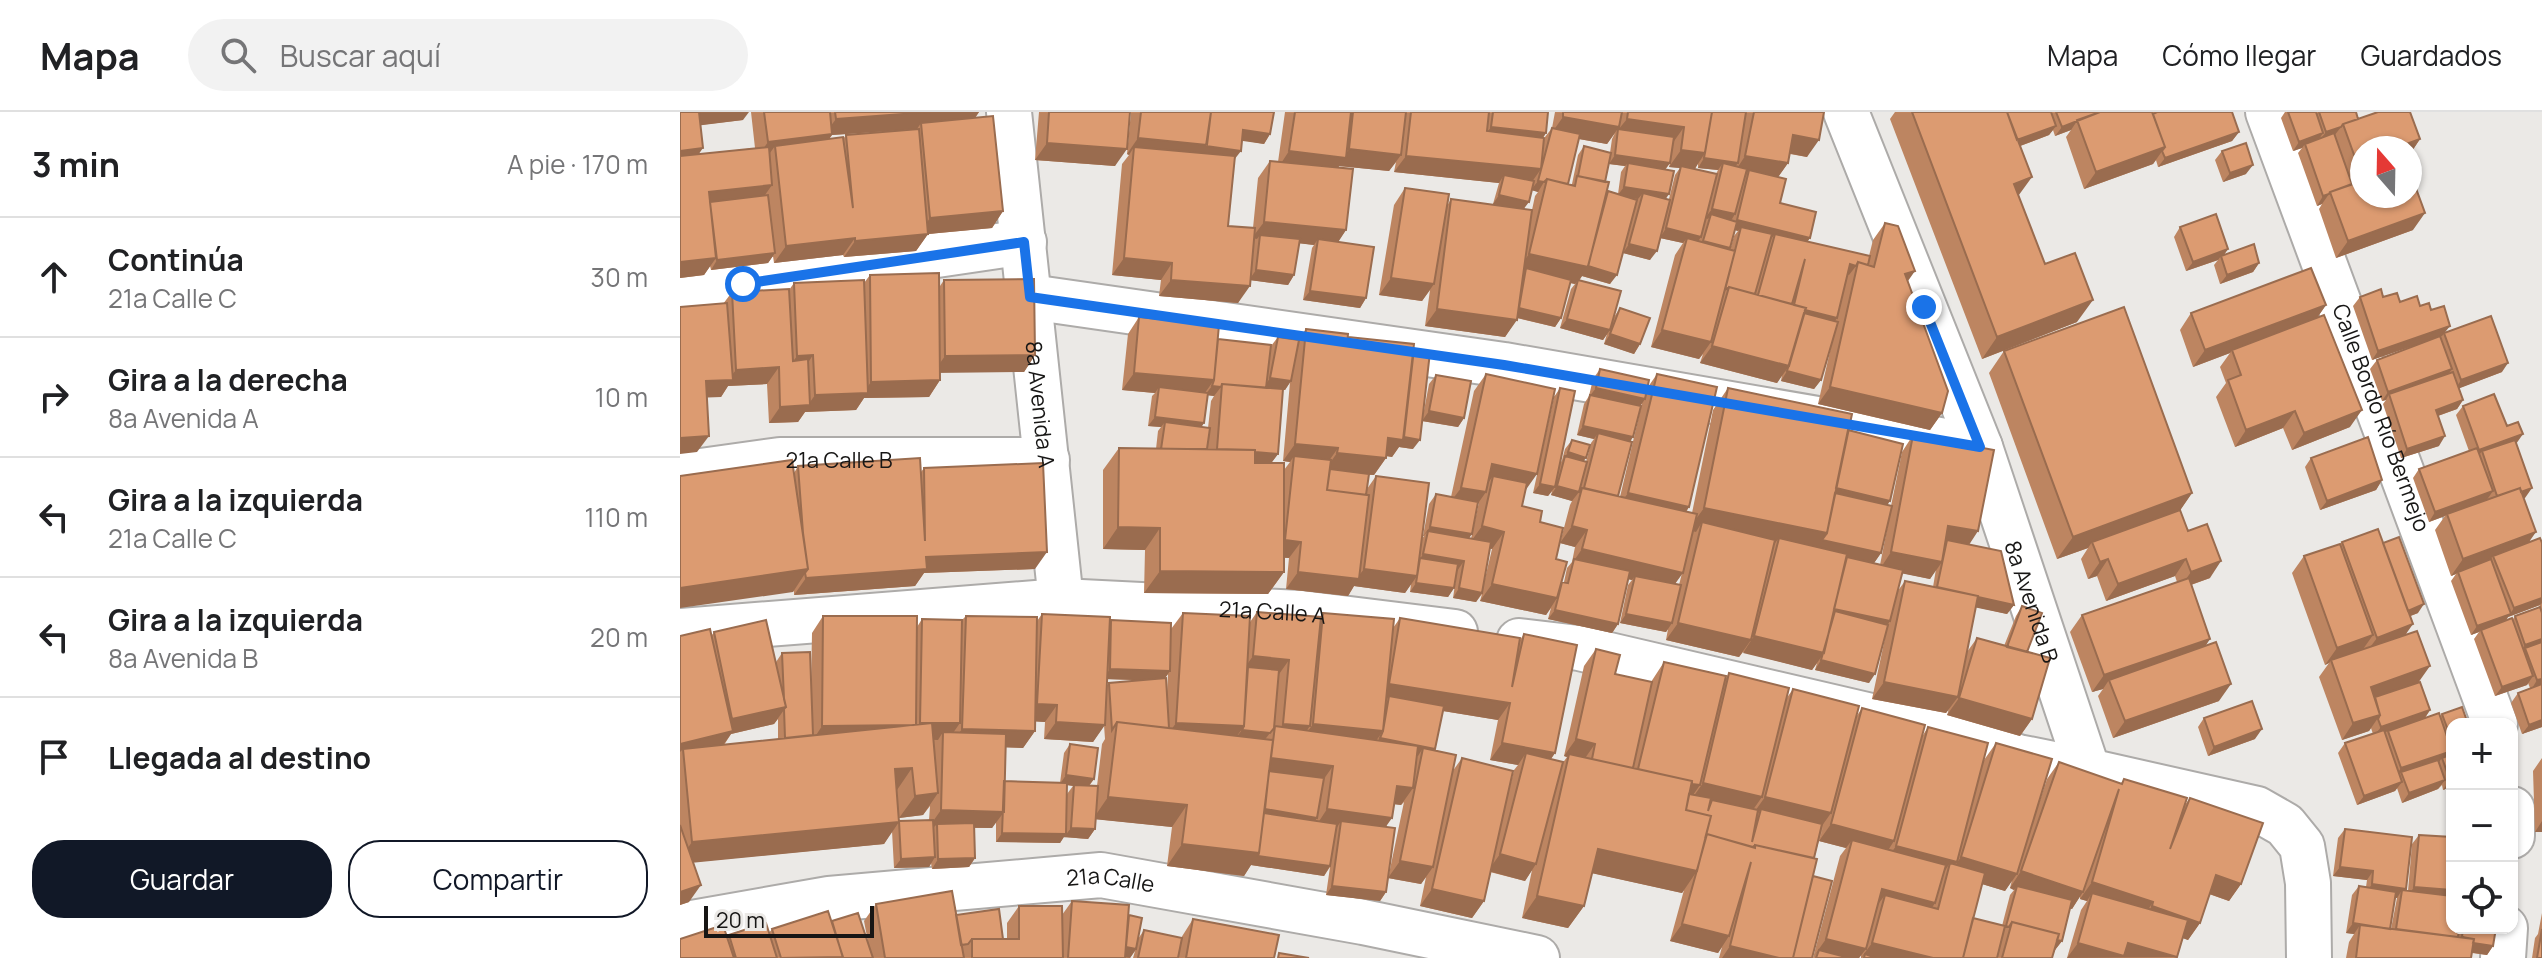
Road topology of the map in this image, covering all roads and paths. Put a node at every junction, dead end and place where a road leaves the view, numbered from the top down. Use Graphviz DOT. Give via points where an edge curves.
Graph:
graph roads {
  1 [pos="1009,112"];
  2 [pos="1846,112"];
  3 [pos="2268,112"];
  4 [pos="1024,242"];
  5 [pos="680,293"];
  6 [pos="1030,297"];
  7 [pos="1980,447"];
  8 [pos="1047,460"];
  9 [pos="680,474"];
  10 [pos="1061,601"];
  11 [pos="680,631"];
  12 [pos="2493,718"];
  13 [pos="2088,771"];
  14 [pos="680,925"];
  15 [pos="2505,934"];
  16 [pos="1537,958"];
  17 [pos="2309,958"];
  18 [pos="2503,958"];
  1 -- 4 [label="street, 8a Avenida A"];
  2 -- 7 [label="street, 8a Avenida B"];
  3 -- 12 [label="street, Calle Bordo Río Bermejo"];
  4 -- 5 [label="street"];
  4 -- 6 [label="street, 8a Avenida A"];
  6 -- 7 [label="street" via="1504,365"];
  6 -- 8 [label="street, 8a Avenida A"];
  7 -- 13 [label="street, 8a Avenida B"];
  8 -- 9 [label="street, 21a Calle B" via="780,460"];
  8 -- 10 [label="street, 8a Avenida A"];
  10 -- 11 [label="street, 21a Calle A"];
  10 -- 13 [label="street, 21a Calle A" via="1301,613 1579,648"];
  13 -- 17 [label="street" via="2257,809 2285,825 2302,846"];
  14 -- 16 [label="street, 21a Calle" via="829,899 1101,875"];
  15 -- 18 [label="street"];
}
